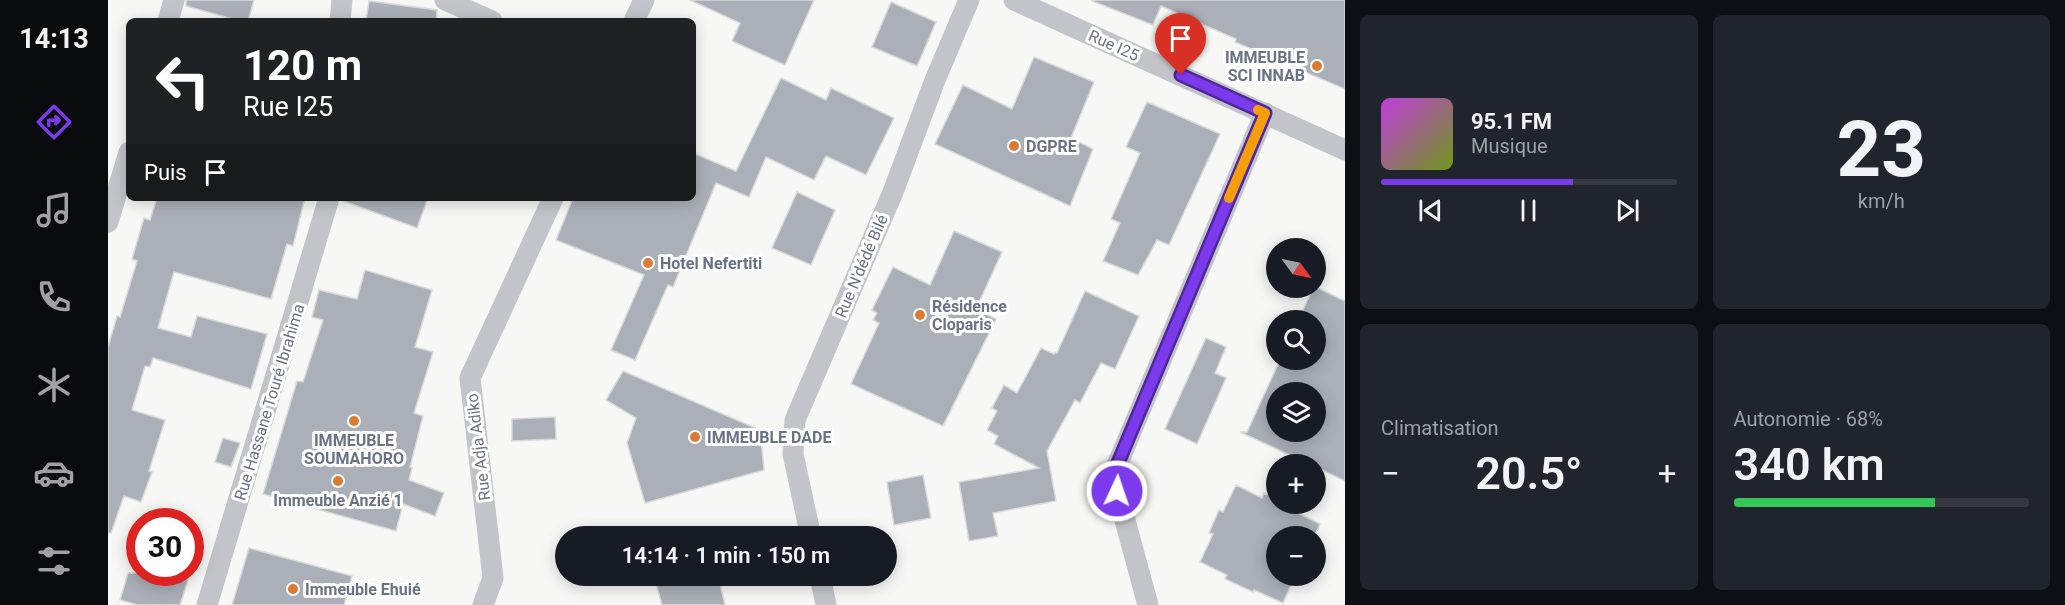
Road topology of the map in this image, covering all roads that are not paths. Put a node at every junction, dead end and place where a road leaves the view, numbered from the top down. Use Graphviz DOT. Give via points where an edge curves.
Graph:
graph roads {
  1 [pos="174,0"];
  2 [pos="342,0"];
  3 [pos="445,0"];
  4 [pos="644,0"];
  5 [pos="969,0"];
  6 [pos="1014,0"];
  7 [pos="169,18"];
  8 [pos="340,18"];
  9 [pos="485,18"];
  10 [pos="635,18"];
  11 [pos="1265,113"];
  12 [pos="1345,150"];
  13 [pos="126,162"];
  14 [pos="327,201"];
  15 [pos="552,201"];
  16 [pos="108,222"];
  17 [pos="809,526"];
  18 [pos="493,578"];
  19 [pos="821,586"];
  20 [pos="207,605"];
  21 [pos="483,605"];
  22 [pos="500,605"];
  23 [pos="826,605"];
  24 [pos="1148,605"];
  1 -- 7 [label="street"];
  2 -- 8 [label="street"];
  3 -- 9 [label="street"];
  4 -- 10 [label="street"];
  5 -- 17 [label="street, Rue N'dédé Bilé" via="893,192 795,420 793,454"];
  6 -- 11 [label="street, Rue I25"];
  11 -- 12 [label="street, Rue I25"];
  11 -- 24 [label="street" via="1115,470 1117,491"];
  13 -- 16 [label="street"];
  14 -- 20 [label="street, Rue Hassane Touré Ibrahima"];
  15 -- 18 [label="street, Rue Adja Adiko" via="470,378"];
  18 -- 21 [label="street, Rue Adja Adiko"];
  18 -- 22 [label="street"];
  19 -- 23 [label="street"];
}
